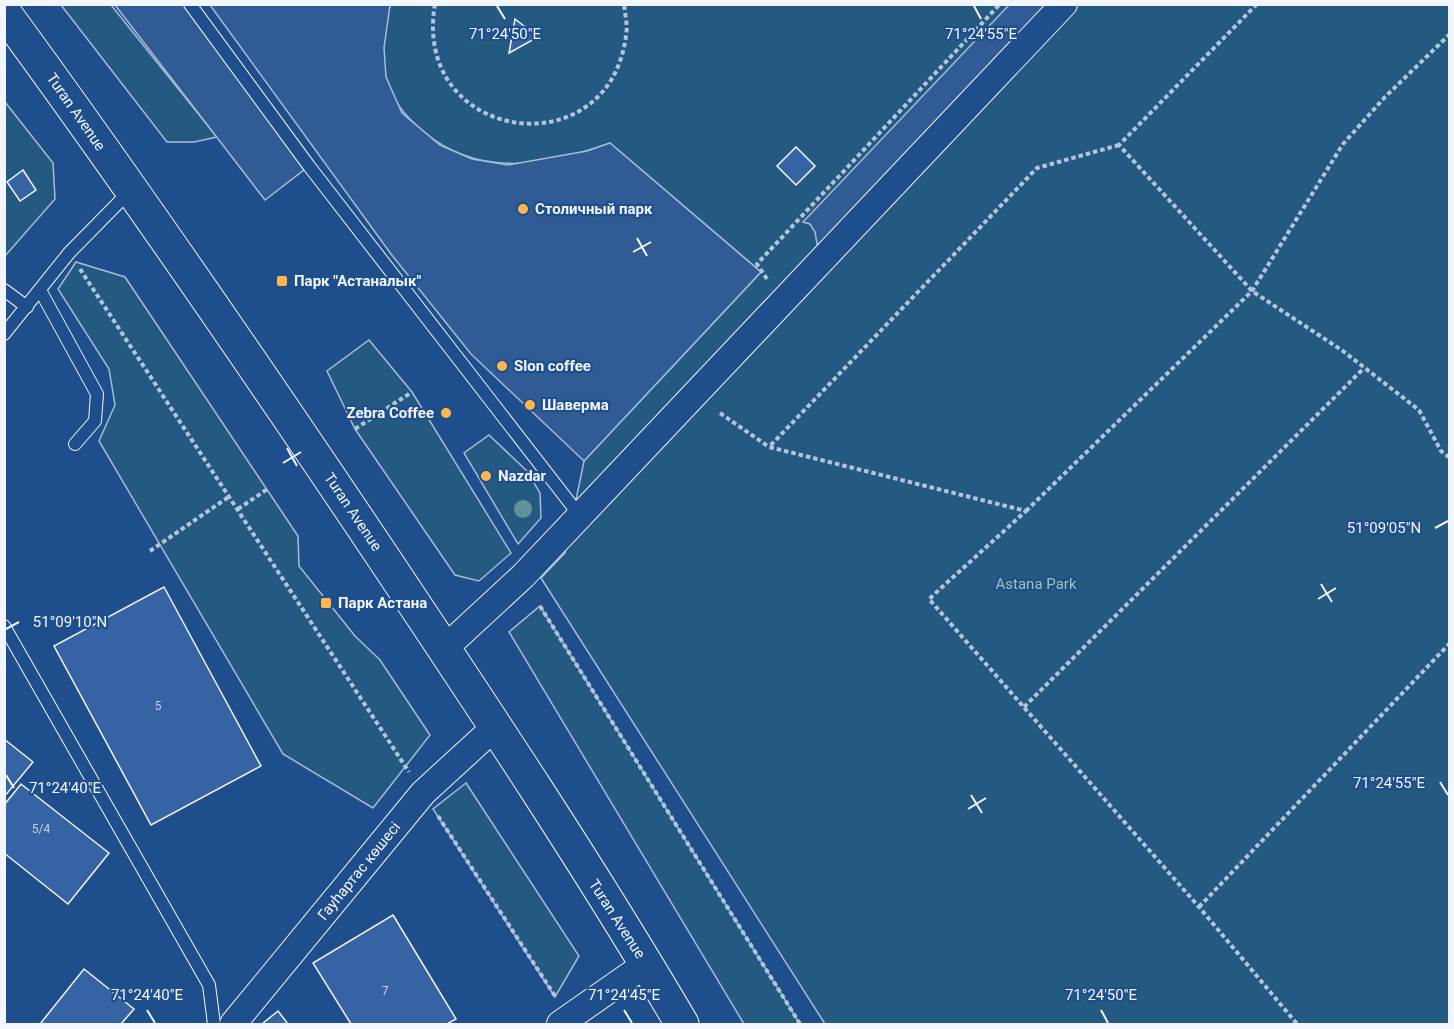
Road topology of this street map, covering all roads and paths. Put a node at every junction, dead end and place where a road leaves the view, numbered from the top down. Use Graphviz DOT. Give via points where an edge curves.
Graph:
graph roads {
  1 [pos="190,4"];
  2 [pos="435,4"];
  3 [pos="624,4"];
  4 [pos="1000,4"];
  5 [pos="1064,4"];
  6 [pos="1257,4"];
  7 [pos="4,12"];
  8 [pos="1449,34"];
  9 [pos="1119,145"];
  10 [pos="131,190"];
  11 [pos="76,262"];
  12 [pos="771,286"];
  13 [pos="4,290"];
  14 [pos="40,290"];
  15 [pos="1252,291"];
  16 [pos="27,307"];
  17 [pos="4,334"];
  18 [pos="1364,368"];
  19 [pos="412,392"];
  20 [pos="720,413"];
  21 [pos="355,429"];
  22 [pos="75,444"];
  23 [pos="769,447"];
  24 [pos="1449,458"];
  25 [pos="269,488"];
  26 [pos="230,496"];
  27 [pos="238,509"];
  28 [pos="1026,511"];
  29 [pos="580,516"];
  30 [pos="150,550"];
  31 [pos="540,606"];
  32 [pos="4,626"];
  33 [pos="1449,643"];
  34 [pos="444,649"];
  35 [pos="1024,707"];
  36 [pos="495,727"];
  37 [pos="423,793"];
  38 [pos="1199,907"];
  39 [pos="646,964"];
  40 [pos="565,1021"];
  41 [pos="214,1024"];
  42 [pos="234,1024"];
  43 [pos="681,1024"];
  44 [pos="800,1024"];
  45 [pos="1297,1024"];
  1 -- 29 [label="lane" via="309,166"];
  2 -- 3 [label="path" via="432,38 441,69 459,96 485,115 515,124 548,124 577,113 602,93 619,66 627,35"];
  4 -- 12 [label="path" via="757,264"];
  5 -- 29 [label="street"];
  6 -- 9 [label="path"];
  7 -- 10 [label="main road, Turan Avenue"];
  8 -- 15 [label="path" via="1343,144"];
  9 -- 15 [label="path"];
  9 -- 23 [label="path" via="1036,168"];
  10 -- 14 [label="lane" via="69,253"];
  10 -- 34 [label="main road, Turan Avenue"];
  11 -- 26 [label="path"];
  13 -- 16 [label="lane"];
  14 -- 16 [label="lane"];
  14 -- 22 [label="lane" via="97,394 95,421"];
  15 -- 18 [label="path"];
  15 -- 28 [label="path"];
  16 -- 17 [label="lane"];
  18 -- 24 [label="path" via="1419,410"];
  18 -- 35 [label="path"];
  19 -- 21 [label="path"];
  20 -- 23 [label="path"];
  23 -- 28 [label="path"];
  25 -- 27 [label="path"];
  26 -- 27 [label="path"];
  26 -- 30 [label="path"];
  27 -- 37 [label="path"];
  28 -- 35 [label="path" via="929,599"];
  29 -- 34 [label="street" via="523,576"];
  31 -- 44 [label="path"];
  32 -- 41 [label="lane" via="209,985"];
  33 -- 38 [label="path"];
  34 -- 36 [label="main road, Turan Avenue"];
  35 -- 38 [label="path"];
  36 -- 37 [label="street, Гауhартас көшесі"];
  36 -- 39 [label="main road, Turan Avenue"];
  37 -- 40 [label="path"];
  37 -- 42 [label="street, Гауhартас көшесі"];
  38 -- 45 [label="path"];
  39 -- 40 [label="street"];
  39 -- 43 [label="main road, Turan Avenue"];
}
